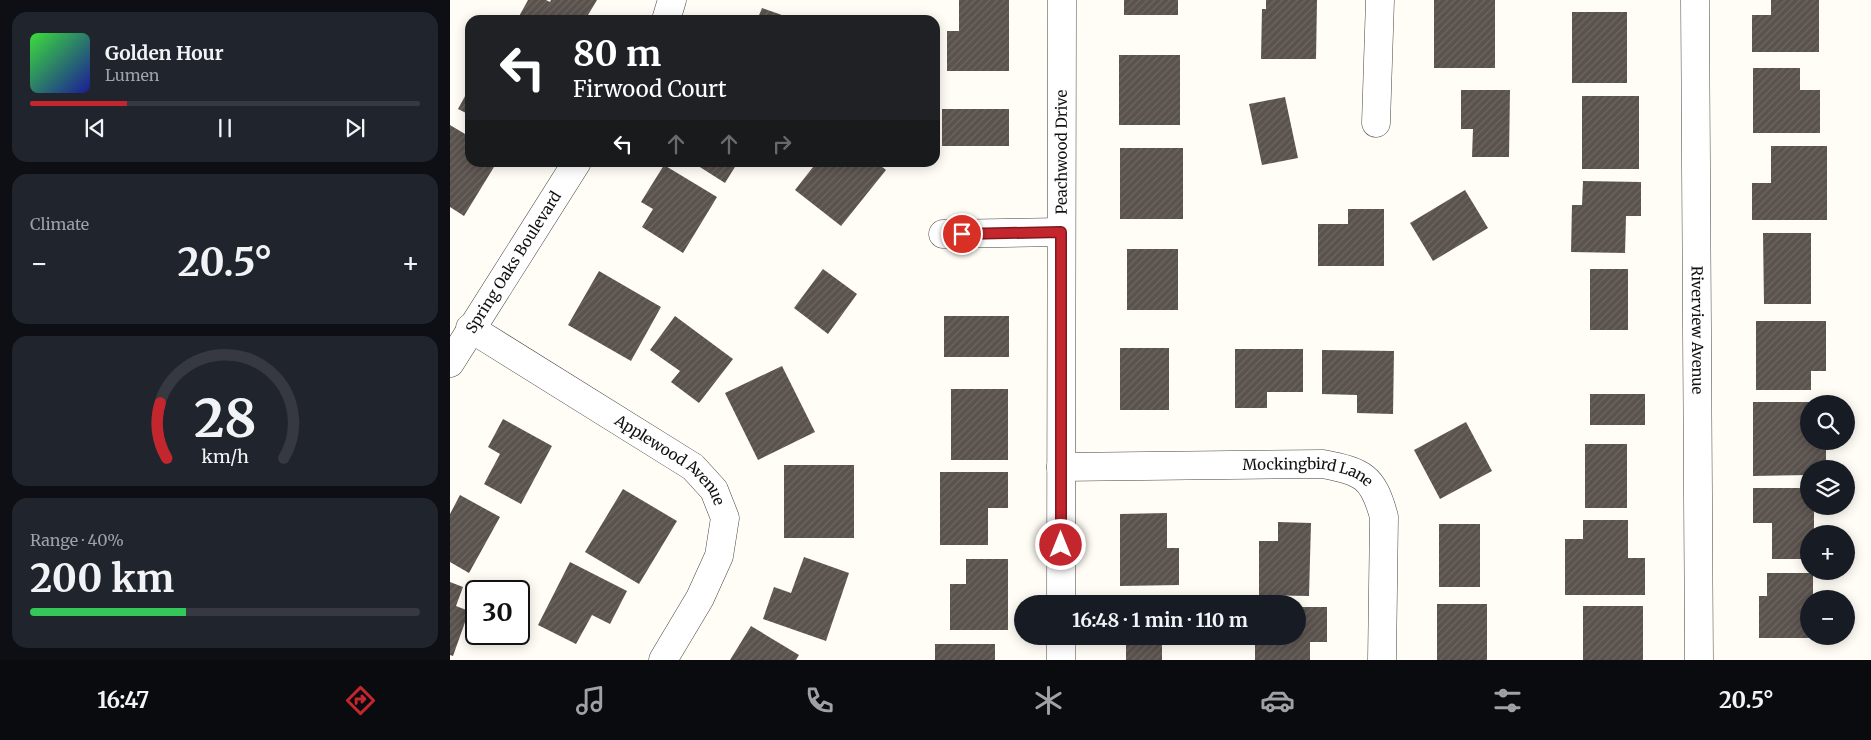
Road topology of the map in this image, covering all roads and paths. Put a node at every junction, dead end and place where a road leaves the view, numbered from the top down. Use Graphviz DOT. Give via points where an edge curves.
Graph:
graph roads {
  1 [pos="672,0"];
  2 [pos="1062,0"];
  3 [pos="1380,0"];
  4 [pos="1696,0"];
  5 [pos="668,15"];
  6 [pos="1376,123"];
  7 [pos="574,167"];
  8 [pos="1061,232"];
  9 [pos="943,234"];
  10 [pos="470,328"];
  11 [pos="450,363"];
  12 [pos="1061,467"];
  13 [pos="1061,595"];
  14 [pos="1061,645"];
  15 [pos="663,660"];
  16 [pos="1060,660"];
  17 [pos="1382,660"];
  18 [pos="1698,660"];
  1 -- 5 [label="street"];
  2 -- 8 [label="street, Peachwood Drive"];
  3 -- 6 [label="street"];
  4 -- 18 [label="street, Riverview Avenue"];
  7 -- 10 [label="street, Spring Oaks Boulevard"];
  8 -- 9 [label="street"];
  8 -- 12 [label="street, Peachwood Drive"];
  10 -- 11 [label="street, Spring Oaks Boulevard"];
  10 -- 15 [label="street, Applewood Avenue" via="693,467 714,490 724,518 720,556 700,598"];
  12 -- 13 [label="street, Peachwood Drive"];
  12 -- 17 [label="street, Mockingbird Lane" via="1323,464 1350,469 1367,480 1378,494 1384,517"];
  14 -- 16 [label="street"];
}
